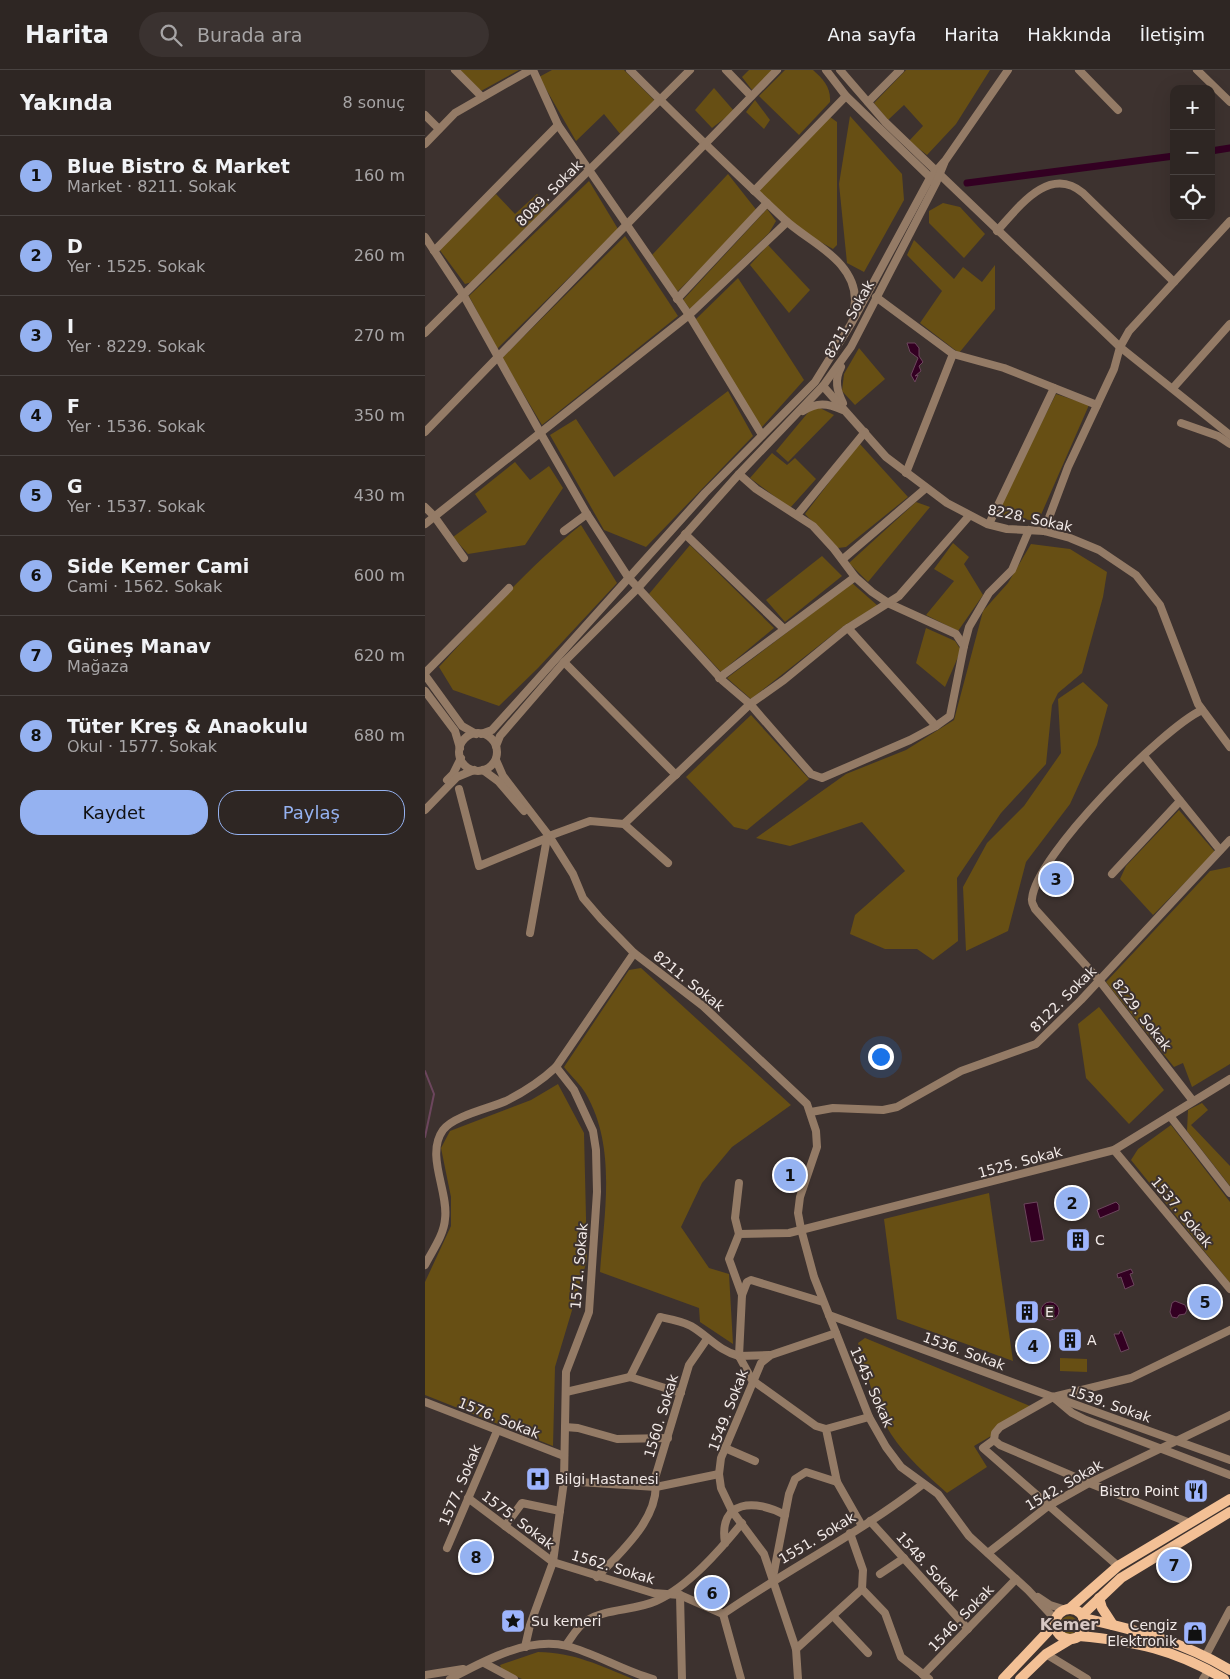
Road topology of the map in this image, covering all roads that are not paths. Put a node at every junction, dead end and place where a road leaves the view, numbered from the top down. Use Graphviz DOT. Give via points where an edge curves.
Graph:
graph roads {
  1 [pos="455,70"];
  2 [pos="531,70"];
  3 [pos="630,70"];
  4 [pos="690,70"];
  5 [pos="726,70"];
  6 [pos="777,70"];
  7 [pos="826,70"];
  8 [pos="900,70"];
  9 [pos="1008,70"];
  10 [pos="1079,70"];
  11 [pos="1197,70"];
  12 [pos="845,72"];
  13 [pos="751,96"];
  14 [pos="846,96"];
  15 [pos="482,97"];
  16 [pos="660,100"];
  17 [pos="867,102"];
  18 [pos="1230,102"];
  19 [pos="1118,110"];
  20 [pos="425,115"];
  21 [pos="558,125"];
  22 [pos="439,129"];
  23 [pos="425,144"];
  24 [pos="704,144"];
  25 [pos="590,170"];
  26 [pos="938,172"];
  27 [pos="933,181"];
  28 [pos="946,182"];
  29 [pos="754,190"];
  30 [pos="767,203"];
  31 [pos="1230,221"];
  32 [pos="787,222"];
  33 [pos="628,226"];
  34 [pos="997,231"];
  35 [pos="425,237"];
  36 [pos="434,250"];
  37 [pos="1173,282"];
  38 [pos="465,296"];
  39 [pos="876,297"];
  40 [pos="677,299"];
  41 [pos="689,315"];
  42 [pos="851,324"];
  43 [pos="1230,324"];
  44 [pos="425,333"];
  45 [pos="1120,346"];
  46 [pos="851,347"];
  47 [pos="953,354"];
  48 [pos="497,357"];
  49 [pos="823,386"];
  50 [pos="1054,388"];
  51 [pos="1173,388"];
  52 [pos="1097,405"];
  53 [pos="847,411"];
  54 [pos="793,418"];
  55 [pos="1181,423"];
  56 [pos="425,432"];
  57 [pos="865,432"];
  58 [pos="541,434"];
  59 [pos="762,436"];
  60 [pos="1230,441"];
  61 [pos="906,473"];
  62 [pos="739,474"];
  63 [pos="926,488"];
  64 [pos="425,506"];
  65 [pos="587,514"];
  66 [pos="434,516"];
  67 [pos="797,516"];
  68 [pos="969,516"];
  69 [pos="425,524"];
  70 [pos="989,524"];
  71 [pos="1029,530"];
  72 [pos="565,531"];
  73 [pos="1044,531"];
  74 [pos="685,534"];
  75 [pos="464,558"];
  76 [pos="843,559"];
  77 [pos="629,577"];
  78 [pos="855,577"];
  79 [pos="509,588"];
  80 [pos="637,588"];
  81 [pos="890,604"];
  82 [pos="848,628"];
  83 [pos="784,630"];
  84 [pos="964,646"];
  85 [pos="564,662"];
  86 [pos="425,674"];
  87 [pos="719,678"];
  88 [pos="425,691"];
  89 [pos="751,704"];
  90 [pos="1202,710"];
  91 [pos="936,726"];
  92 [pos="1230,731"];
  93 [pos="479,734"];
  94 [pos="1224,739"];
  95 [pos="496,746"];
  96 [pos="1230,747"];
  97 [pos="460,748"];
  98 [pos="1144,756"];
  99 [pos="461,758"];
  100 [pos="495,760"];
  101 [pos="474,770"];
  102 [pos="483,770"];
  103 [pos="676,775"];
  104 [pos="459,789"];
  105 [pos="1180,801"];
  106 [pos="425,803"];
  107 [pos="425,810"];
  108 [pos="624,824"];
  109 [pos="548,837"];
  110 [pos="1230,840"];
  111 [pos="1220,850"];
  112 [pos="667,863"];
  113 [pos="1112,874"];
  114 [pos="530,933"];
  115 [pos="634,953"];
  116 [pos="1099,980"];
  117 [pos="557,1067"];
  118 [pos="1230,1079"];
  119 [pos="1193,1101"];
  120 [pos="811,1112"];
  121 [pos="1170,1116"];
  122 [pos="1114,1150"];
  123 [pos="739,1183"];
  124 [pos="1230,1193"];
  125 [pos="801,1230"];
  126 [pos="739,1234"];
  127 [pos="425,1265"];
  128 [pos="1230,1289"];
  129 [pos="742,1295"];
  130 [pos="823,1302"];
  131 [pos="829,1315"];
  132 [pos="1230,1330"];
  133 [pos="836,1333"];
  134 [pos="707,1339"];
  135 [pos="771,1355"];
  136 [pos="739,1356"];
  137 [pos="630,1377"];
  138 [pos="752,1380"];
  139 [pos="565,1392"];
  140 [pos="681,1393"];
  141 [pos="1053,1397"];
  142 [pos="425,1402"];
  143 [pos="1230,1415"];
  144 [pos="869,1417"];
  145 [pos="565,1427"];
  146 [pos="826,1429"];
  147 [pos="497,1431"];
  148 [pos="668,1438"];
  149 [pos="994,1440"];
  150 [pos="1178,1440"];
  151 [pos="725,1448"];
  152 [pos="1160,1448"];
  153 [pos="564,1456"];
  154 [pos="1230,1460"];
  155 [pos="755,1461"];
  156 [pos="719,1474"];
  157 [pos="1230,1475"];
  158 [pos="564,1481"];
  159 [pos="837,1482"];
  160 [pos="1089,1483"];
  161 [pos="923,1484"];
  162 [pos="657,1487"];
  163 [pos="468,1498"];
  164 [pos="1230,1499"];
  165 [pos="1048,1506"];
  166 [pos="732,1510"];
  167 [pos="560,1511"];
  168 [pos="1230,1512"];
  169 [pos="785,1515"];
  170 [pos="870,1521"];
  171 [pos="742,1523"];
  172 [pos="1190,1523"];
  173 [pos="505,1526"];
  174 [pos="862,1526"];
  175 [pos="850,1533"];
  176 [pos="725,1543"];
  177 [pos="447,1548"];
  178 [pos="988,1553"];
  179 [pos="904,1558"];
  180 [pos="553,1562"];
  181 [pos="1118,1566"];
  182 [pos="880,1574"];
  183 [pos="597,1577"];
  184 [pos="1016,1579"];
  185 [pos="772,1580"];
  186 [pos="862,1589"];
  187 [pos="1028,1590"];
  188 [pos="667,1594"];
  189 [pos="680,1595"];
  190 [pos="1099,1598"];
  191 [pos="1067,1610"];
  192 [pos="1230,1612"];
  193 [pos="723,1614"];
  194 [pos="833,1616"];
  195 [pos="1083,1617"];
  196 [pos="1055,1622"];
  197 [pos="1113,1625"];
  198 [pos="968,1628"];
  199 [pos="1075,1638"];
  200 [pos="566,1645"];
  201 [pos="525,1647"];
  202 [pos="796,1650"];
  203 [pos="868,1652"];
  204 [pos="1045,1654"];
  205 [pos="1206,1655"];
  206 [pos="484,1663"];
  207 [pos="470,1668"];
  208 [pos="1230,1670"];
  209 [pos="1206,1674"];
  210 [pos="425,1675"];
  211 [pos="926,1677"];
  212 [pos="450,1679"];
  213 [pos="514,1679"];
  214 [pos="653,1679"];
  215 [pos="682,1679"];
  216 [pos="741,1679"];
  217 [pos="798,1679"];
  218 [pos="1003,1679"];
  219 [pos="1020,1679"];
  220 [pos="1087,1679"];
  221 [pos="1224,1679"];
  1 -- 15 [label="street"];
  2 -- 15 [label="street"];
  2 -- 21 [label="street"];
  3 -- 16 [label="street"];
  4 -- 16 [label="street, 8089. Sokak"];
  5 -- 13 [label="street"];
  6 -- 13 [label="street"];
  7 -- 14 [label="street"];
  8 -- 17 [label="street"];
  9 -- 26 [label="street"];
  10 -- 19 [label="street"];
  11 -- 18 [label="street"];
  12 -- 17 [label="street"];
  13 -- 24 [label="street"];
  14 -- 27 [label="street"];
  14 -- 29 [label="street"];
  15 -- 22 [label="street" via="455,113"];
  16 -- 24 [label="street"];
  16 -- 25 [label="street, 8089. Sokak"];
  17 -- 26 [label="street"];
  20 -- 22 [label="street"];
  21 -- 25 [label="street"];
  21 -- 36 [label="street"];
  22 -- 23 [label="street"];
  24 -- 29 [label="street"];
  24 -- 33 [label="street"];
  25 -- 33 [label="street"];
  25 -- 38 [label="street, 8089. Sokak"];
  26 -- 27 [label="street"];
  26 -- 28 [label="street"];
  27 -- 28 [label="street"];
  27 -- 39 [label="street, 8211. Sokak"];
  27 -- 42 [label="street"];
  28 -- 34 [label="street"];
  29 -- 30 [label="street"];
  30 -- 32 [label="street"];
  30 -- 40 [label="street"];
  31 -- 37 [label="street"];
  32 -- 41 [label="street"];
  32 -- 42 [label="street" via="840,264 853,285 857,301"];
  33 -- 40 [label="street"];
  33 -- 48 [label="street"];
  34 -- 37 [label="street" via="1035,191 1045,186 1068,185 1083,193"];
  34 -- 45 [label="street"];
  35 -- 36 [label="street"];
  36 -- 38 [label="street"];
  37 -- 45 [label="street" via="1129,331"];
  38 -- 44 [label="street, 8089. Sokak"];
  38 -- 48 [label="street"];
  39 -- 46 [label="street, 8211. Sokak"];
  39 -- 47 [label="street"];
  40 -- 41 [label="street"];
  41 -- 58 [label="street"];
  41 -- 59 [label="street"];
  42 -- 59 [label="street" via="815,382"];
  43 -- 51 [label="street"];
  45 -- 51 [label="street"];
  45 -- 52 [label="street" via="1114,369"];
  46 -- 49 [label="street, 8211. Sokak"];
  46 -- 53 [label="street" via="837,373 837,391"];
  47 -- 50 [label="street" via="1004,368"];
  47 -- 61 [label="street"];
  48 -- 56 [label="street"];
  48 -- 58 [label="street"];
  49 -- 53 [label="street, 8228. Sokak"];
  49 -- 54 [label="street, 8211. Sokak"];
  50 -- 52 [label="street"];
  50 -- 70 [label="street"];
  51 -- 60 [label="street"];
  52 -- 73 [label="street" via="1068,467"];
  53 -- 54 [label="street" via="829,404 813,405"];
  53 -- 57 [label="street, 8228. Sokak"];
  54 -- 62 [label="street, 8211. Sokak"];
  55 -- 60 [label="street"];
  57 -- 61 [label="street, 8228. Sokak" via="886,457"];
  57 -- 67 [label="street"];
  58 -- 65 [label="street"];
  58 -- 66 [label="street"];
  59 -- 77 [label="street"];
  61 -- 63 [label="street, 8228. Sokak"];
  62 -- 67 [label="street"];
  62 -- 74 [label="street, 8211. Sokak"];
  63 -- 68 [label="street, 8228. Sokak"];
  63 -- 76 [label="street"];
  64 -- 66 [label="street"];
  65 -- 72 [label="street"];
  65 -- 77 [label="street"];
  66 -- 69 [label="street"];
  66 -- 75 [label="street"];
  67 -- 76 [label="street" via="825,537"];
  68 -- 70 [label="street, 8228. Sokak"];
  68 -- 81 [label="street"];
  70 -- 71 [label="street, 8228. Sokak"];
  71 -- 73 [label="street, 8228. Sokak"];
  71 -- 84 [label="street" via="1012,570 989,593 969,626"];
  73 -- 90 [label="street, 8228. Sokak" via="1099,550 1136,575 1150,589 1160,604"];
  74 -- 80 [label="street, 8211. Sokak"];
  74 -- 83 [label="street"];
  76 -- 78 [label="street"];
  77 -- 80 [label="street"];
  77 -- 93 [label="street" via="492,730"];
  78 -- 81 [label="street"];
  78 -- 83 [label="street"];
  79 -- 86 [label="street"];
  80 -- 85 [label="street, 8211. Sokak"];
  80 -- 87 [label="street"];
  81 -- 82 [label="street"];
  81 -- 84 [label="street" via="956,634"];
  82 -- 89 [label="street"];
  82 -- 91 [label="street"];
  83 -- 87 [label="street"];
  84 -- 91 [label="street" via="950,716"];
  85 -- 95 [label="street" via="500,736"];
  85 -- 103 [label="street"];
  86 -- 93 [label="street" via="462,726"];
  87 -- 89 [label="street"];
  88 -- 97 [label="street" via="455,731"];
  89 -- 91 [label="street" via="811,774 822,778"];
  89 -- 103 [label="street"];
  90 -- 94 [label="street, 8228. Sokak"];
  90 -- 98 [label="street" via="1182,722"];
  92 -- 94 [label="street"];
  93 -- 95 [label="street" via="490,738"];
  93 -- 97 [label="street" via="468,736"];
  94 -- 96 [label="street, 8228. Sokak"];
  95 -- 100 [label="street"];
  97 -- 99 [label="street"];
  98 -- 105 [label="street"];
  98 -- 116 [label="street, 8229. Sokak" via="1071,832 1043,873 1031,900 1035,909"];
  99 -- 101 [label="street" via="467,767"];
  99 -- 106 [label="street" via="453,774"];
  100 -- 102 [label="street"];
  100 -- 109 [label="street, 8211. Sokak"];
  101 -- 102 [label="street"];
  101 -- 107 [label="street" via="457,777"];
  102 -- 109 [label="street" via="498,780"];
  103 -- 108 [label="street"];
  104 -- 109 [label="street" via="479,866"];
  105 -- 111 [label="street"];
  105 -- 113 [label="street"];
  108 -- 109 [label="street" via="590,821"];
  108 -- 112 [label="street"];
  109 -- 114 [label="street"];
  109 -- 115 [label="street, 8211. Sokak" via="573,874 583,898"];
  110 -- 111 [label="street, 8122. Sokak"];
  111 -- 116 [label="street, 8122. Sokak"];
  115 -- 117 [label="street"];
  115 -- 120 [label="street, 8211. Sokak" via="703,1006 785,1081"];
  116 -- 119 [label="street, 8229. Sokak"];
  116 -- 120 [label="street, 8122. Sokak" via="1035,1044 961,1071 897,1107 883,1110 833,1108"];
  117 -- 127 [label="street" via="506,1101 443,1129 437,1162 446,1218"];
  117 -- 139 [label="street, 1571. Sokak" via="586,1114 597,1150 589,1312 566,1372"];
  118 -- 119 [label="street, 1525. Sokak"];
  119 -- 121 [label="street, 1525. Sokak"];
  120 -- 125 [label="street, 8211. Sokak" via="817,1147 800,1197"];
  121 -- 122 [label="street, 1525. Sokak"];
  121 -- 124 [label="street"];
  122 -- 125 [label="street, 1525. Sokak"];
  122 -- 128 [label="street, 1537. Sokak"];
  123 -- 126 [label="street" via="735,1218"];
  125 -- 126 [label="street, 1525. Sokak"];
  125 -- 130 [label="street, 1545. Sokak"];
  126 -- 129 [label="street" via="729,1259"];
  129 -- 130 [label="street" via="744,1286 751,1280"];
  129 -- 136 [label="street"];
  130 -- 131 [label="street, 1545. Sokak"];
  131 -- 133 [label="street, 1545. Sokak"];
  131 -- 141 [label="street, 1536. Sokak"];
  132 -- 141 [label="street" via="1131,1378"];
  133 -- 135 [label="street"];
  133 -- 144 [label="street, 1545. Sokak"];
  134 -- 136 [label="street" via="728,1353"];
  134 -- 137 [label="street" via="692,1326 660,1317"];
  134 -- 140 [label="street, 1560. Sokak" via="689,1365"];
  135 -- 136 [label="street"];
  135 -- 138 [label="street, 1549. Sokak" via="761,1363"];
  136 -- 138 [label="street"];
  137 -- 139 [label="street"];
  137 -- 140 [label="street"];
  138 -- 146 [label="street" via="816,1426"];
  138 -- 151 [label="street, 1549. Sokak"];
  139 -- 145 [label="street, 1571. Sokak"];
  140 -- 148 [label="street, 1560. Sokak"];
  141 -- 149 [label="street" via="1000,1427"];
  141 -- 150 [label="street, 1539. Sokak"];
  141 -- 152 [label="street, 1539. Sokak" via="1086,1420"];
  142 -- 147 [label="street, 1576. Sokak"];
  143 -- 150 [label="street, 1542. Sokak"];
  144 -- 146 [label="street"];
  144 -- 161 [label="street, 1545. Sokak" via="901,1467"];
  145 -- 148 [label="street" via="617,1439"];
  145 -- 153 [label="street, 1571. Sokak"];
  146 -- 159 [label="street"];
  147 -- 153 [label="street, 1576. Sokak"];
  147 -- 163 [label="street, 1577. Sokak"];
  148 -- 162 [label="street, 1560. Sokak" via="655,1478"];
  149 -- 160 [label="street"];
  149 -- 165 [label="street" via="983,1448"];
  150 -- 152 [label="street, 1542. Sokak"];
  150 -- 154 [label="street, 1539. Sokak"];
  151 -- 155 [label="street"];
  151 -- 156 [label="street, 1549. Sokak"];
  152 -- 157 [label="street, 1539. Sokak"];
  152 -- 160 [label="street, 1542. Sokak"];
  153 -- 158 [label="street, 1571. Sokak"];
  156 -- 162 [label="street"];
  156 -- 166 [label="street, 1549. Sokak" via="725,1499"];
  158 -- 162 [label="street"];
  158 -- 167 [label="street, 1571. Sokak"];
  159 -- 169 [label="street" via="806,1472 795,1479"];
  159 -- 174 [label="street"];
  160 -- 165 [label="street, 1542. Sokak"];
  160 -- 172 [label="street"];
  161 -- 170 [label="street, 1551. Sokak"];
  161 -- 178 [label="street, 1545. Sokak" via="938,1494 969,1536"];
  162 -- 183 [label="street, 1560. Sokak" via="648,1514 633,1540"];
  163 -- 173 [label="street, 1575. Sokak"];
  163 -- 177 [label="street, 1577. Sokak"];
  164 -- 172 [label="main road"];
  165 -- 178 [label="street, 1542. Sokak"];
  165 -- 181 [label="street"];
  166 -- 169 [label="street" via="742,1505 775,1509"];
  166 -- 171 [label="street, 1549. Sokak"];
  166 -- 176 [label="street" via="723,1528"];
  167 -- 173 [label="street" via="522,1503"];
  167 -- 180 [label="street, 1571. Sokak"];
  168 -- 190 [label="main road" via="1121,1578"];
  169 -- 185 [label="street"];
  170 -- 174 [label="street, 1551. Sokak"];
  170 -- 179 [label="street, 1548. Sokak"];
  171 -- 176 [label="street"];
  171 -- 185 [label="street, 1549. Sokak" via="764,1554"];
  172 -- 181 [label="main road"];
  173 -- 180 [label="street, 1575. Sokak"];
  174 -- 175 [label="street, 1551. Sokak"];
  175 -- 185 [label="street, 1551. Sokak"];
  175 -- 186 [label="street" via="863,1570"];
  176 -- 188 [label="street" via="715,1556"];
  178 -- 184 [label="street, 1545. Sokak"];
  179 -- 182 [label="street"];
  179 -- 198 [label="street, 1548. Sokak"];
  180 -- 183 [label="street, 1562. Sokak"];
  180 -- 201 [label="street, 1571. Sokak"];
  181 -- 191 [label="main road"];
  183 -- 188 [label="street, 1562. Sokak"];
  184 -- 187 [label="street, 1545. Sokak"];
  184 -- 198 [label="street, 1546. Sokak"];
  185 -- 193 [label="street, 1551. Sokak"];
  185 -- 202 [label="street, 1549. Sokak"];
  186 -- 194 [label="street"];
  186 -- 211 [label="street" via="885,1613 901,1656"];
  187 -- 191 [label="street" via="1050,1605"];
  187 -- 196 [label="street"];
  188 -- 189 [label="street, 1562. Sokak"];
  188 -- 200 [label="street" via="654,1602 586,1621"];
  189 -- 193 [label="street, 1562. Sokak"];
  189 -- 215 [label="street"];
  190 -- 195 [label="main road"];
  190 -- 197 [label="main road"];
  191 -- 195 [label="main road" via="1078,1612"];
  191 -- 196 [label="main road" via="1059,1614"];
  192 -- 205 [label="street"];
  193 -- 216 [label="street"];
  194 -- 202 [label="street"];
  194 -- 203 [label="street"];
  195 -- 197 [label="main road"];
  195 -- 199 [label="main road" via="1084,1630"];
  196 -- 199 [label="main road" via="1058,1633"];
  196 -- 218 [label="main road"];
  197 -- 205 [label="main road" via="1166,1639"];
  198 -- 211 [label="street, 1546. Sokak"];
  199 -- 204 [label="main road"];
  199 -- 209 [label="main road" via="1166,1651"];
  200 -- 201 [label="street"];
  200 -- 214 [label="street"];
  201 -- 206 [label="street"];
  202 -- 217 [label="street, 1549. Sokak"];
  204 -- 219 [label="main road"];
  204 -- 220 [label="street"];
  205 -- 208 [label="main road"];
  206 -- 207 [label="street"];
  206 -- 213 [label="street"];
  207 -- 210 [label="street"];
  207 -- 212 [label="street"];
  209 -- 221 [label="main road"];
}
